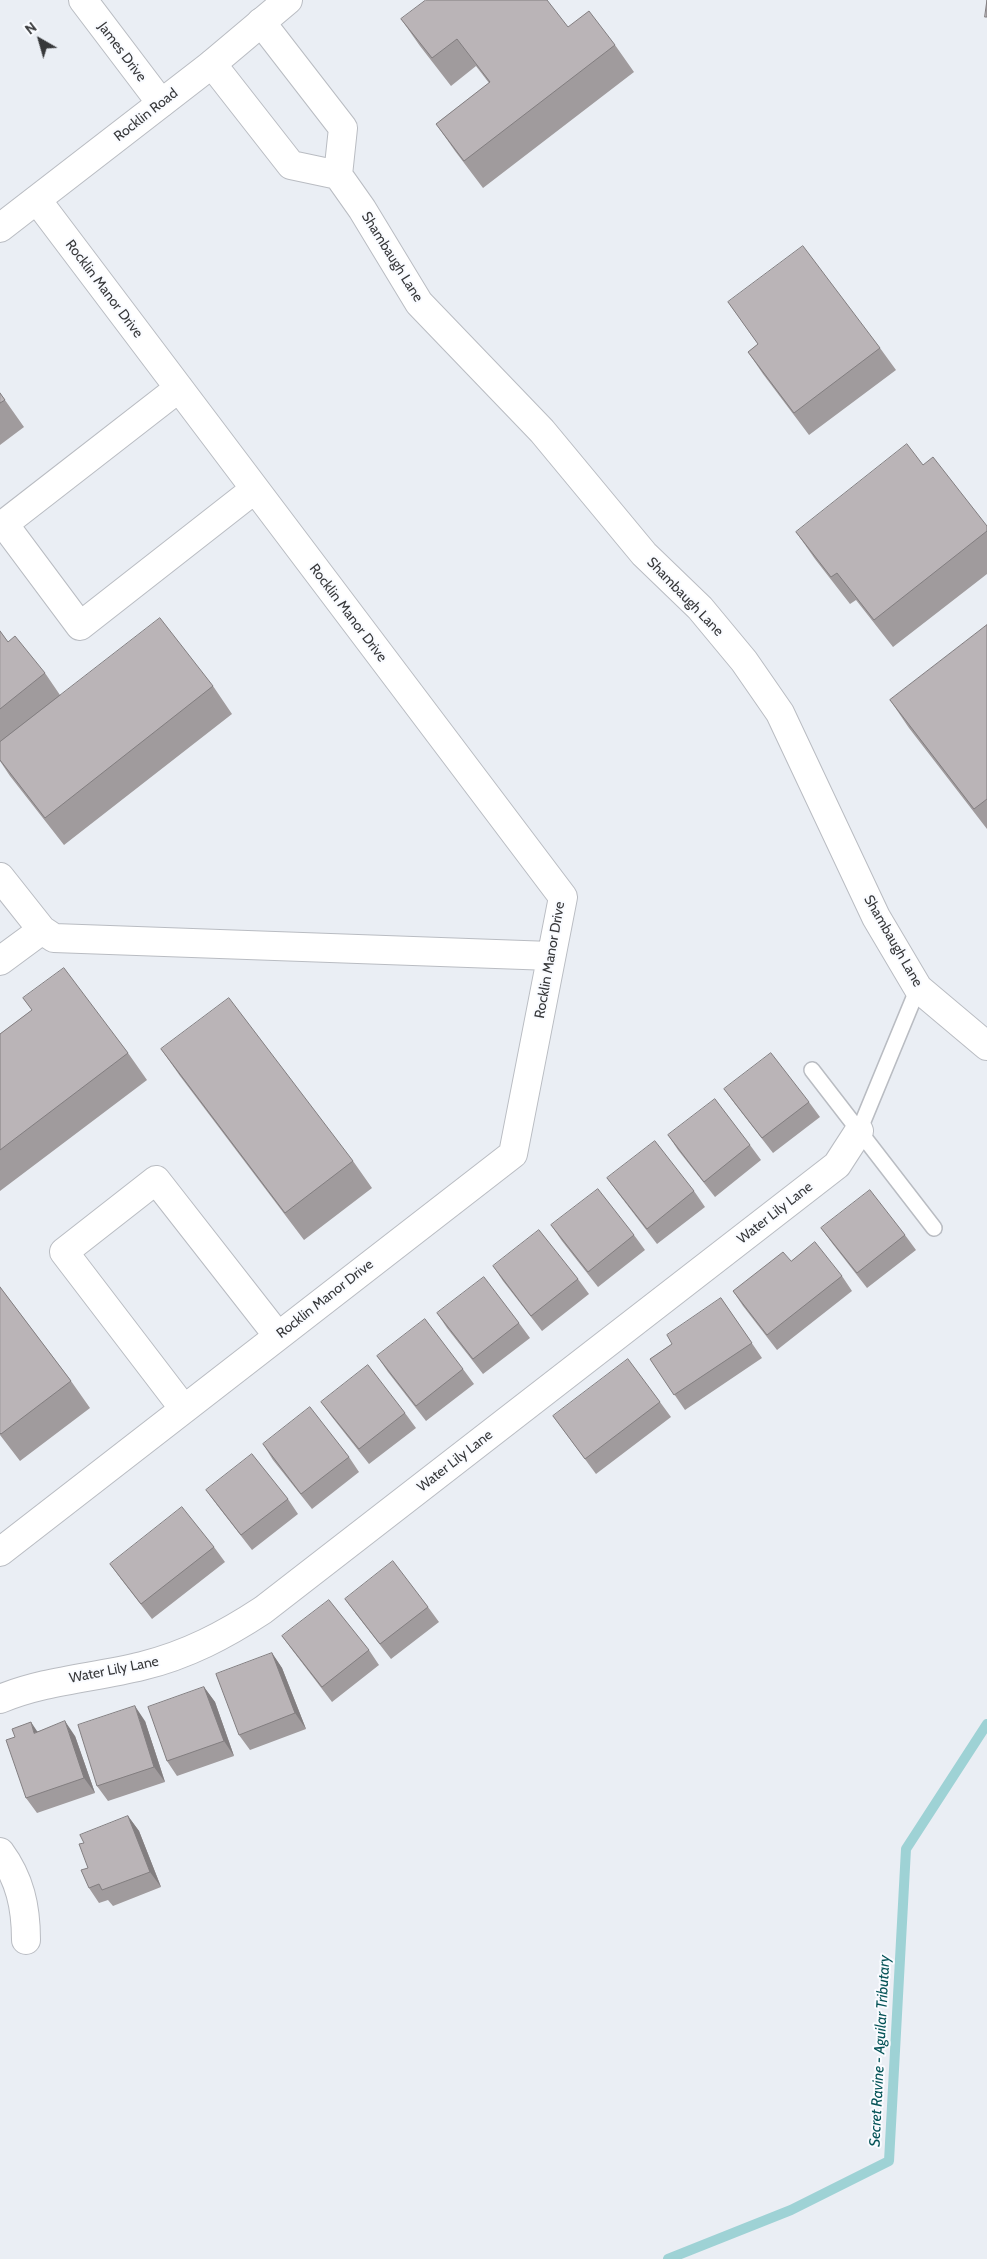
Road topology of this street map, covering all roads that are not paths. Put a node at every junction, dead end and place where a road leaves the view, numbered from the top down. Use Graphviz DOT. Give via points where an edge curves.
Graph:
graph roads {
  1 [pos="83,0"];
  2 [pos="288,0"];
  3 [pos="261,22"];
  4 [pos="212,64"];
  5 [pos="161,103"];
  6 [pos="338,174"];
  7 [pos="37,200"];
  8 [pos="0,228"];
  9 [pos="179,388"];
  10 [pos="255,489"];
  11 [pos="0,877"];
  12 [pos="42,930"];
  13 [pos="551,956"];
  14 [pos="0,961"];
  15 [pos="918,988"];
  16 [pos="987,1046"];
  17 [pos="812,1070"];
  18 [pos="859,1132"];
  19 [pos="934,1228"];
  20 [pos="278,1336"];
  21 [pos="184,1409"];
  22 [pos="0,1552"];
  23 [pos="0,1699"];
  24 [pos="0,1852"];
  25 [pos="26,1940"];
  1 -- 5 [label="street, James Drive"];
  2 -- 3 [label="street, Rocklin Road"];
  3 -- 4 [label="street, Rocklin Road"];
  3 -- 6 [label="street" via="343,128"];
  4 -- 5 [label="street, Rocklin Road"];
  4 -- 6 [label="street" via="291,165"];
  5 -- 7 [label="street, Rocklin Road"];
  6 -- 15 [label="street, Shambaugh Lane" via="419,303 542,430 644,554 700,608 744,661 780,713 876,917"];
  7 -- 8 [label="street, Rocklin Road"];
  7 -- 9 [label="street, Rocklin Manor Drive"];
  9 -- 10 [label="street, Rocklin Manor Drive"];
  9 -- 10 [label="street" via="4,524 80,626"];
  10 -- 13 [label="street, Rocklin Manor Drive" via="563,897"];
  11 -- 12 [label="street"];
  12 -- 13 [label="street" via="54,938"];
  12 -- 14 [label="street"];
  13 -- 20 [label="street, Rocklin Manor Drive" via="513,1154"];
  15 -- 16 [label="street, Shambaugh Lane"];
  15 -- 18 [label="lane"];
  17 -- 18 [label="lane"];
  18 -- 19 [label="lane"];
  18 -- 23 [label="street, Water Lily Lane" via="837,1165 263,1610 203,1645 174,1657 114,1672 43,1684"];
  20 -- 21 [label="street, Rocklin Manor Drive"];
  20 -- 21 [label="street" via="156,1180 64,1252"];
  21 -- 22 [label="street, Rocklin Manor Drive"];
  24 -- 25 [label="street" via="21,1892"];
}
